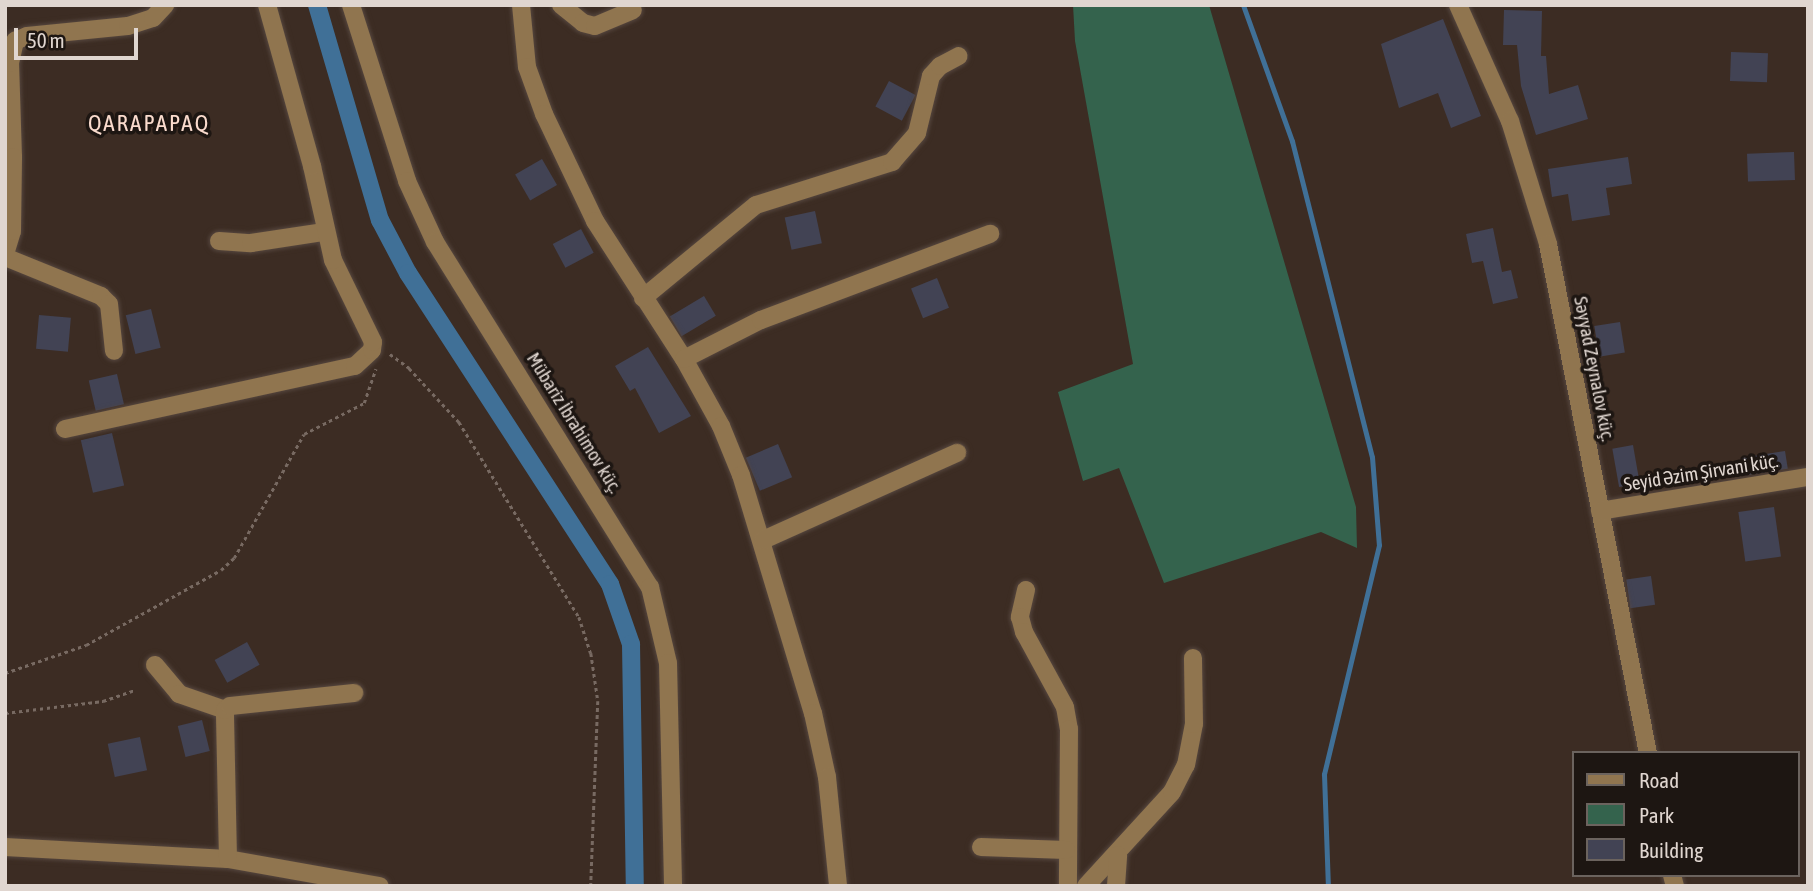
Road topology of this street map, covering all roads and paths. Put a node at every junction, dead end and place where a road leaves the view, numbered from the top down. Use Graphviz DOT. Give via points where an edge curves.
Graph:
graph roads {
  1 [pos="165,5"];
  2 [pos="267,5"];
  3 [pos="351,5"];
  4 [pos="521,5"];
  5 [pos="561,5"];
  6 [pos="1458,5"];
  7 [pos="633,10"];
  8 [pos="959,56"];
  9 [pos="9,156"];
  10 [pos="324,232"];
  11 [pos="990,234"];
  12 [pos="219,241"];
  13 [pos="5,256"];
  14 [pos="643,298"];
  15 [pos="373,342"];
  16 [pos="114,351"];
  17 [pos="684,359"];
  18 [pos="65,429"];
  19 [pos="957,453"];
  20 [pos="1808,477"];
  21 [pos="1600,511"];
  22 [pos="763,540"];
  23 [pos="1026,590"];
  24 [pos="1193,658"];
  25 [pos="155,665"];
  26 [pos="5,673"];
  27 [pos="135,690"];
  28 [pos="354,693"];
  29 [pos="225,710"];
  30 [pos="5,713"];
  31 [pos="1648,751"];
  32 [pos="981,847"];
  33 [pos="5,848"];
  34 [pos="1066,850"];
  35 [pos="1118,855"];
  36 [pos="228,859"];
  37 [pos="380,886"];
  38 [pos="591,886"];
  39 [pos="673,886"];
  40 [pos="838,886"];
  41 [pos="1068,886"];
  42 [pos="1086,886"];
  43 [pos="1116,886"];
  1 -- 9 [label="street" via="153,18 128,26 15,41 10,63"];
  2 -- 10 [label="street" via="312,166"];
  3 -- 39 [label="street, Mübariz İbrahimov küç." via="407,181 435,242 650,587 668,663"];
  4 -- 14 [label="street" via="527,67 544,114 595,221"];
  5 -- 7 [label="street" via="583,23 595,26"];
  6 -- 21 [label="street, Səyyad Zeynalov küç." via="1532,182"];
  8 -- 14 [label="street" via="940,65 931,76 917,133 892,162 756,205"];
  9 -- 13 [label="street" via="12,231"];
  10 -- 12 [label="street" via="251,243"];
  10 -- 15 [label="street"];
  11 -- 17 [label="street" via="761,320"];
  13 -- 16 [label="street" via="101,296 108,304"];
  14 -- 17 [label="street"];
  15 -- 18 [label="street" via="365,359 355,366"];
  15 -- 26 [label="path" via="376,366 364,403 304,434 228,564 86,645"];
  15 -- 38 [label="path" via="409,368 459,422 579,617 591,653 598,701"];
  17 -- 22 [label="street" via="721,426"];
  19 -- 22 [label="street"];
  20 -- 21 [label="street, Seyid Əzim Şirvani küç."];
  21 -- 31 [label="street, Səyyad Zeynalov küç."];
  22 -- 40 [label="street" via="827,777"];
  23 -- 34 [label="street" via="1020,617 1024,632 1065,707 1069,729"];
  24 -- 35 [label="street" via="1194,724 1186,765 1171,792"];
  25 -- 29 [label="street" via="179,694"];
  27 -- 30 [label="path" via="103,701"];
  28 -- 29 [label="street"];
  29 -- 36 [label="street"];
  32 -- 34 [label="street"];
  33 -- 36 [label="street"];
  34 -- 41 [label="street"];
  35 -- 42 [label="street"];
  35 -- 43 [label="street"];
  36 -- 37 [label="street"];
}
